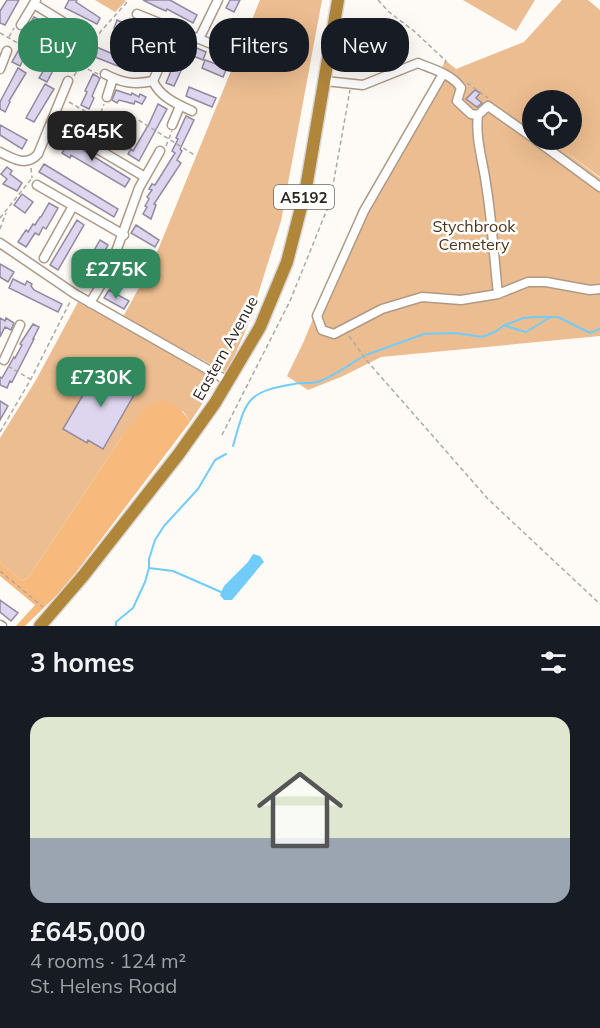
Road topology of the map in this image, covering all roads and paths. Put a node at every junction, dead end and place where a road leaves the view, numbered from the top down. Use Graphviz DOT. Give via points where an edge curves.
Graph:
graph roads {
  1 [pos="129,0"];
  2 [pos="218,0"];
  3 [pos="338,0"];
  4 [pos="378,0"];
  5 [pos="35,2"];
  6 [pos="25,18"];
  7 [pos="61,18"];
  8 [pos="0,33"];
  9 [pos="98,35"];
  10 [pos="199,39"];
  11 [pos="209,43"];
  12 [pos="7,51"];
  13 [pos="2,69"];
  14 [pos="442,71"];
  15 [pos="74,72"];
  16 [pos="96,72"];
  17 [pos="157,72"];
  18 [pos="109,76"];
  19 [pos="71,78"];
  20 [pos="153,81"];
  21 [pos="325,81"];
  22 [pos="351,86"];
  23 [pos="107,97"];
  24 [pos="62,98"];
  25 [pos="180,106"];
  26 [pos="192,111"];
  27 [pos="478,115"];
  28 [pos="99,116"];
  29 [pos="171,125"];
  30 [pos="522,130"];
  31 [pos="93,134"];
  32 [pos="79,138"];
  33 [pos="169,138"];
  34 [pos="89,143"];
  35 [pos="550,150"];
  36 [pos="0,152"];
  37 [pos="196,156"];
  38 [pos="159,157"];
  39 [pos="28,162"];
  40 [pos="145,177"];
  41 [pos="600,187"];
  42 [pos="39,188"];
  43 [pos="73,206"];
  44 [pos="7,209"];
  45 [pos="0,218"];
  46 [pos="0,229"];
  47 [pos="124,235"];
  48 [pos="0,243"];
  49 [pos="44,252"];
  50 [pos="600,289"];
  51 [pos="75,294"];
  52 [pos="498,294"];
  53 [pos="90,303"];
  54 [pos="21,325"];
  55 [pos="344,329"];
  56 [pos="5,352"];
  57 [pos="31,379"];
  58 [pos="228,381"];
  59 [pos="0,424"];
  60 [pos="4,426"];
  61 [pos="0,432"];
  62 [pos="222,435"];
  63 [pos="0,571"];
  64 [pos="600,603"];
  65 [pos="50,614"];
  66 [pos="40,626"];
  1 -- 9 [label="path"];
  2 -- 10 [label="street"];
  3 -- 21 [label="highway, Eastern Avenue / A5192"];
  4 -- 14 [label="path" via="446,61"];
  5 -- 6 [label="street"];
  5 -- 7 [label="street"];
  8 -- 19 [label="path"];
  10 -- 11 [label="street"];
  12 -- 13 [label="street"];
  14 -- 21 [label="street" via="418,63 363,85"];
  14 -- 27 [label="street" via="461,88 457,101 471,114"];
  14 -- 55 [label="street" via="364,211 317,316 322,330 334,334"];
  15 -- 19 [label="path"];
  16 -- 18 [label="path"];
  17 -- 20 [label="street"];
  18 -- 20 [label="street" via="125,83"];
  18 -- 23 [label="street"];
  19 -- 24 [label="street"];
  20 -- 25 [label="street"];
  21 -- 58 [label="highway, Eastern Avenue / A5192" via="306,189 287,262 260,327"];
  22 -- 62 [label="path" via="330,202 290,301"];
  23 -- 28 [label="path"];
  24 -- 28 [label="path"];
  24 -- 39 [label="street" via="38,154"];
  25 -- 26 [label="street"];
  25 -- 29 [label="street"];
  27 -- 30 [label="street" via="488,106"];
  27 -- 52 [label="street"];
  28 -- 31 [label="path"];
  28 -- 33 [label="path" via="132,116"];
  29 -- 33 [label="path"];
  31 -- 34 [label="street"];
  32 -- 34 [label="street"];
  33 -- 37 [label="path"];
  33 -- 38 [label="path"];
  34 -- 40 [label="street"];
  35 -- 41 [label="street"];
  36 -- 39 [label="street"];
  38 -- 40 [label="street"];
  39 -- 44 [label="path" via="32,178"];
  40 -- 47 [label="street"];
  42 -- 43 [label="street"];
  43 -- 47 [label="street"];
  43 -- 49 [label="street"];
  44 -- 45 [label="path"];
  44 -- 46 [label="path"];
  47 -- 53 [label="street"];
  48 -- 51 [label="street"];
  50 -- 52 [label="street" via="528,282"];
  51 -- 53 [label="street"];
  51 -- 57 [label="path"];
  52 -- 55 [label="street" via="461,300 422,297 382,309"];
  53 -- 58 [label="street"];
  54 -- 56 [label="street"];
  55 -- 64 [label="path" via="488,500"];
  56 -- 57 [label="path" via="6,365"];
  57 -- 60 [label="path"];
  58 -- 65 [label="highway, Eastern Avenue / A5192" via="178,455"];
  59 -- 60 [label="path"];
  60 -- 61 [label="path"];
  63 -- 65 [label="path"];
  65 -- 66 [label="highway, Eastern Avenue / A5192"];
}
